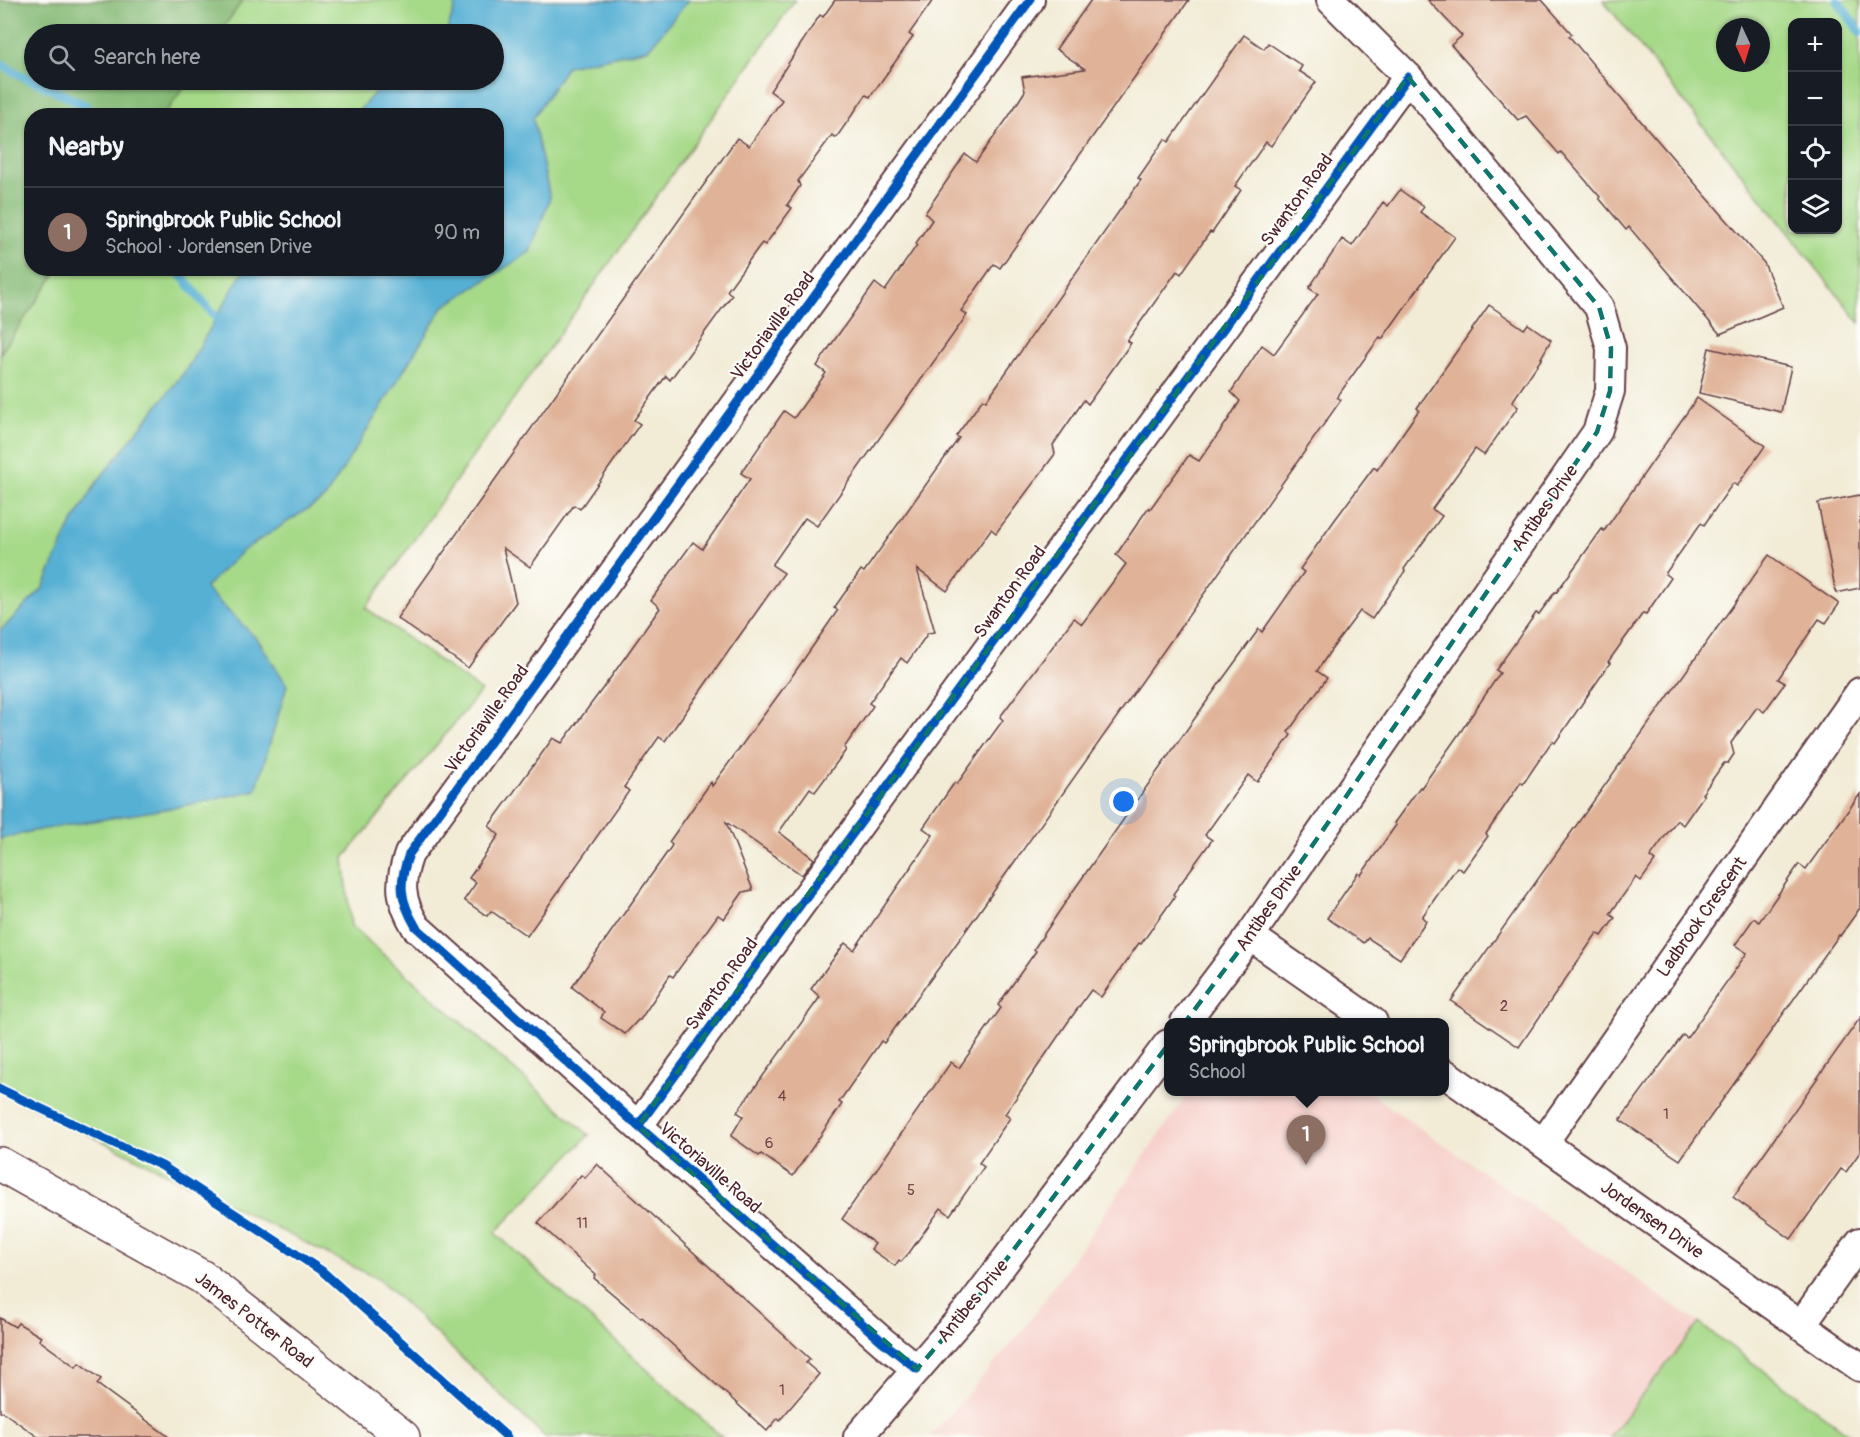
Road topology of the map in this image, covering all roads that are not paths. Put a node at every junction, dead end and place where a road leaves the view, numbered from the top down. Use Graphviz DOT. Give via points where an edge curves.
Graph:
graph roads {
  1 [pos="1030,0"];
  2 [pos="1331,0"];
  3 [pos="1408,77"];
  4 [pos="1860,692"];
  5 [pos="1250,936"];
  6 [pos="1189,1018"];
  7 [pos="1365,1018"];
  8 [pos="1164,1049"];
  9 [pos="1449,1076"];
  10 [pos="638,1126"];
  11 [pos="1544,1142"];
  12 [pos="0,1164"];
  13 [pos="1860,1242"];
  14 [pos="1801,1325"];
  15 [pos="1860,1367"];
  16 [pos="917,1369"];
  17 [pos="403,1437"];
  18 [pos="858,1437"];
  1 -- 10 [label="street, Victoriaville Road" via="409,854 402,872 401,892 416,927"];
  2 -- 3 [label="street, Antibes Drive"];
  3 -- 5 [label="street, Antibes Drive" via="1599,307 1611,348 1610,391 1597,432"];
  3 -- 10 [label="street, Swanton Road"];
  4 -- 11 [label="street, Ladbrook Crescent"];
  5 -- 6 [label="street, Antibes Drive"];
  5 -- 7 [label="street"];
  8 -- 16 [label="street, Antibes Drive" via="969,1309"];
  9 -- 11 [label="street, Jordensen Drive"];
  10 -- 16 [label="street, Victoriaville Road"];
  11 -- 14 [label="street, Jordensen Drive"];
  12 -- 17 [label="main road, James Potter Road" via="201,1277"];
  13 -- 14 [label="street"];
  14 -- 15 [label="street, Jordensen Drive"];
  16 -- 18 [label="street, Antibes Drive"];
}
